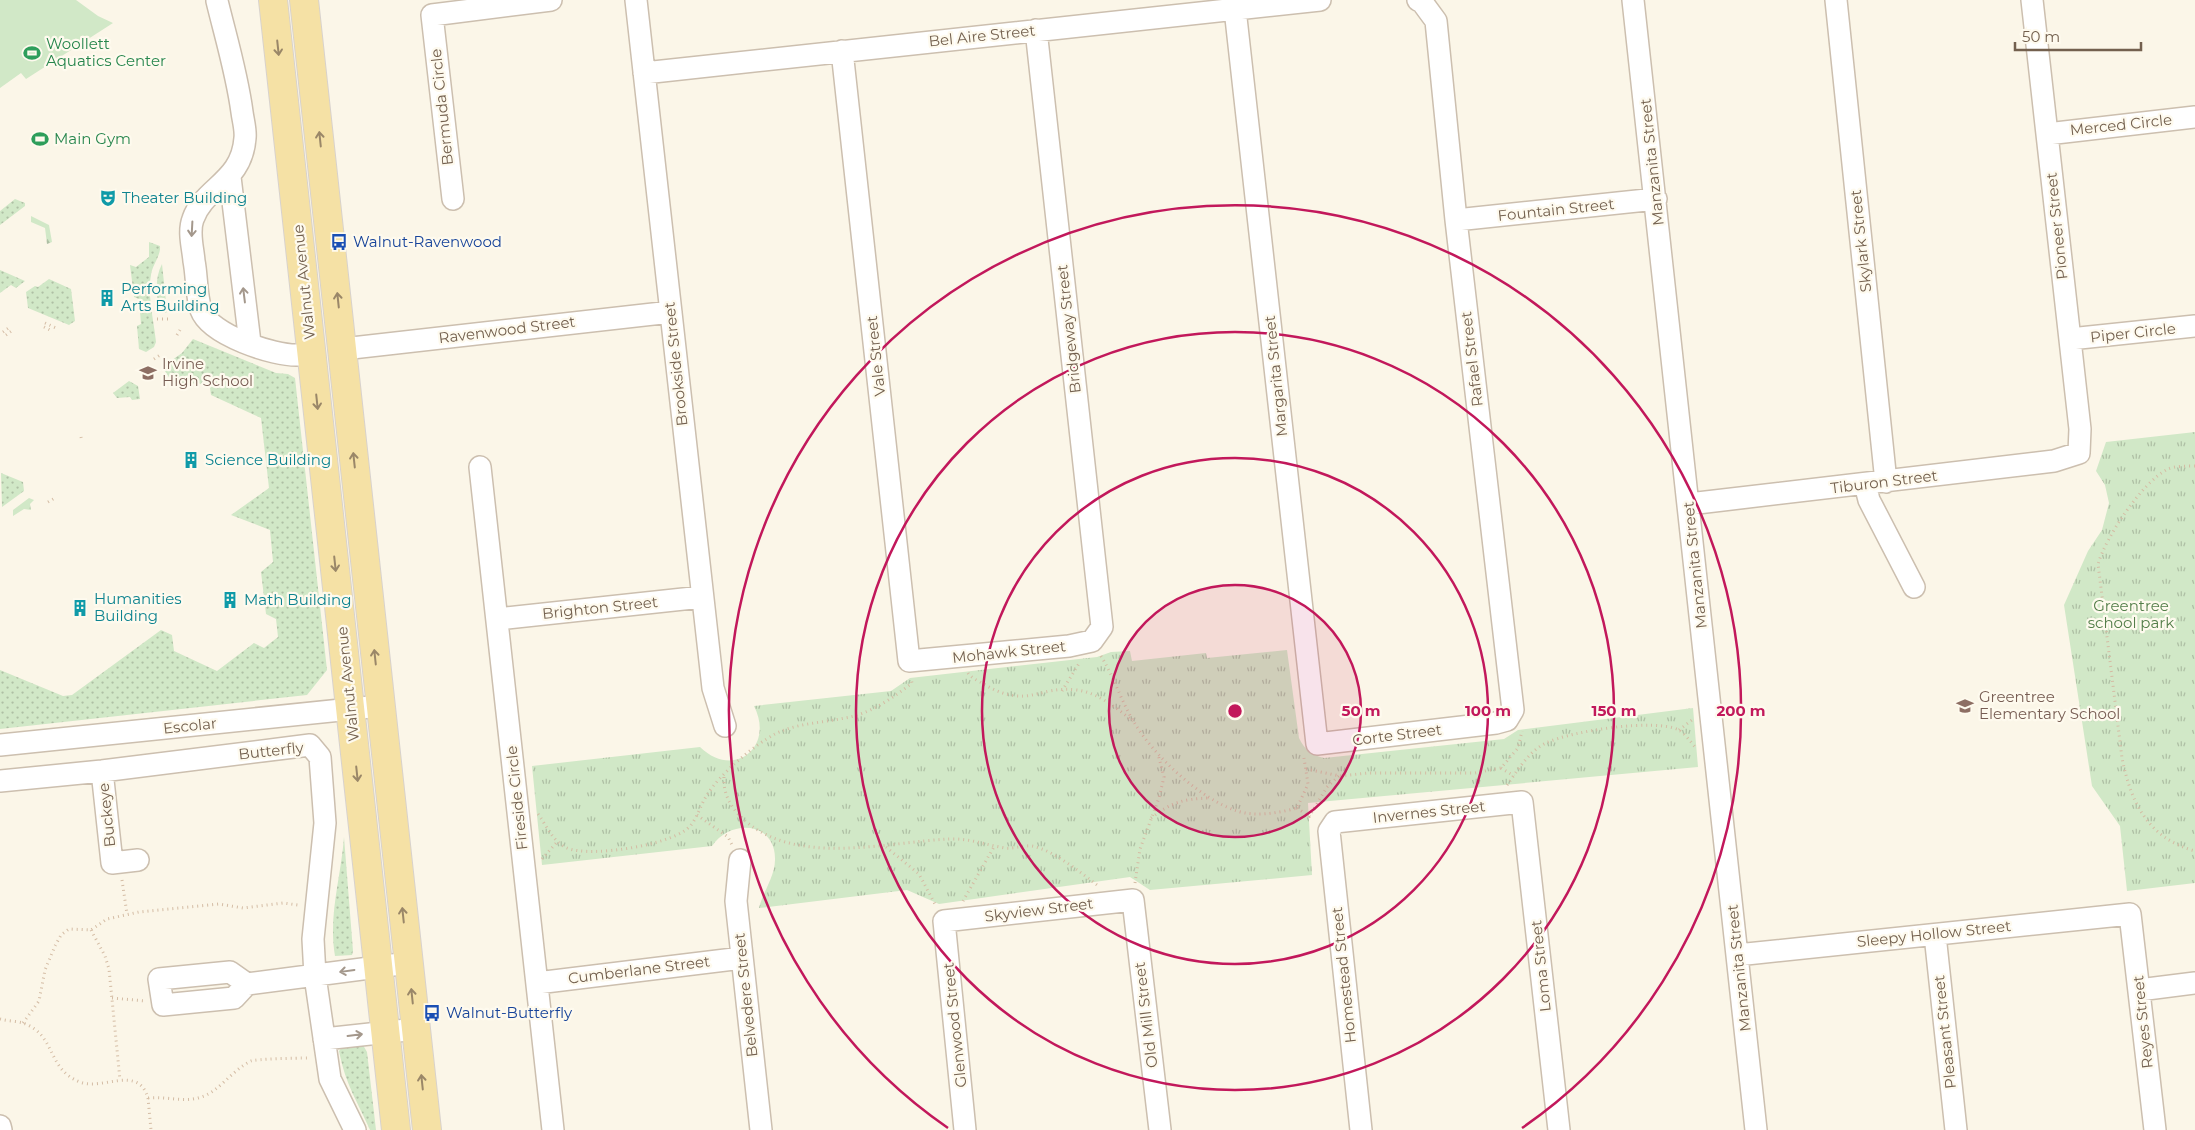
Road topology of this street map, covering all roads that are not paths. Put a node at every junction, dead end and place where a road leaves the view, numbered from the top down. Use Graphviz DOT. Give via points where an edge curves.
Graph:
graph roads {
  1 [pos="272,0"];
  2 [pos="304,0"];
  3 [pos="550,0"];
  4 [pos="636,0"];
  5 [pos="1320,0"];
  6 [pos="1633,0"];
  7 [pos="1836,0"];
  8 [pos="2032,0"];
  9 [pos="217,1"];
  10 [pos="1420,1"];
  11 [pos="1165,8"];
  12 [pos="1235,9"];
  13 [pos="1036,30"];
  14 [pos="842,51"];
  15 [pos="644,73"];
  16 [pos="2195,117"];
  17 [pos="2047,134"];
  18 [pos="230,177"];
  19 [pos="453,199"];
  20 [pos="1656,199"];
  21 [pos="1456,220"];
  22 [pos="671,312"];
  23 [pos="2195,326"];
  24 [pos="2070,339"];
  25 [pos="250,343"];
  26 [pos="344,349"];
  27 [pos="298,354"];
  28 [pos="2079,453"];
  29 [pos="480,467"];
  30 [pos="1876,483"];
  31 [pos="1689,504"];
  32 [pos="1914,587"];
  33 [pos="702,597"];
  34 [pos="497,619"];
  35 [pos="1097,634"];
  36 [pos="909,661"];
  37 [pos="380,706"];
  38 [pos="350,709"];
  39 [pos="1507,720"];
  40 [pos="725,726"];
  41 [pos="1317,744"];
  42 [pos="0,746"];
  43 [pos="102,771"];
  44 [pos="0,780"];
  45 [pos="1522,802"];
  46 [pos="1335,822"];
  47 [pos="740,860"];
  48 [pos="130,861"];
  49 [pos="1125,900"];
  50 [pos="2130,914"];
  51 [pos="948,920"];
  52 [pos="1935,935"];
  53 [pos="1737,955"];
  54 [pos="742,958"];
  55 [pos="408,963"];
  56 [pos="378,967"];
  57 [pos="315,976"];
  58 [pos="537,983"];
  59 [pos="2195,983"];
  60 [pos="2140,990"];
  61 [pos="162,999"];
  62 [pos="416,1029"];
  63 [pos="386,1032"];
  64 [pos="325,1047"];
  65 [pos="0,1126"];
  66 [pos="0,1130"];
  67 [pos="355,1130"];
  68 [pos="396,1130"];
  69 [pos="427,1130"];
  70 [pos="553,1130"];
  71 [pos="761,1130"];
  72 [pos="965,1130"];
  73 [pos="1160,1130"];
  74 [pos="1361,1130"];
  75 [pos="1559,1130"];
  76 [pos="1756,1130"];
  77 [pos="1956,1130"];
  78 [pos="2155,1130"];
  1 -- 38 [label="main road, Walnut Avenue, one-way"];
  26 -- 2 [label="main road, Walnut Avenue, one-way"];
  3 -- 19 [label="street, Bermuda Circle" via="432,15"];
  4 -- 15 [label="street, Brookside Street"];
  5 -- 12 [label="street, Bel Aire Street"];
  6 -- 20 [label="street, Manzanita Street"];
  7 -- 30 [label="street, Skylark Street"];
  8 -- 17 [label="street, Pioneer Street"];
  9 -- 18 [label="street" via="237,75 246,136 238,164"];
  10 -- 21 [label="street, Rafael Street" via="1436,21"];
  11 -- 12 [label="street, Bel Aire Street"];
  11 -- 13 [label="street, Bel Aire Street"];
  12 -- 41 [label="street, Margarita Street"];
  13 -- 14 [label="street, Bel Aire Street"];
  13 -- 35 [label="street, Bridgeway Street"];
  14 -- 15 [label="street, Bel Aire Street"];
  14 -- 36 [label="street, Vale Street"];
  15 -- 22 [label="street, Brookside Street"];
  16 -- 17 [label="street, Merced Circle"];
  17 -- 24 [label="street, Pioneer Street"];
  25 -- 18 [label="street, one-way"];
  18 -- 25 [label="street, one-way" via="200,208 192,220 191,233 201,311 211,324"];
  20 -- 21 [label="street, Fountain Street"];
  20 -- 31 [label="street, Manzanita Street"];
  21 -- 39 [label="street, Rafael Street" via="1512,710"];
  22 -- 26 [label="street, Ravenwood Street"];
  22 -- 33 [label="street, Brookside Street"];
  23 -- 24 [label="street, Piper Circle"];
  24 -- 28 [label="street, Pioneer Street" via="2080,429"];
  25 -- 27 [label="street" via="270,352"];
  37 -- 26 [label="main road, Walnut Avenue, one-way"];
  28 -- 30 [label="street, Tiburon Street" via="2054,461"];
  29 -- 34 [label="street, Fireside Circle"];
  30 -- 31 [label="street, Tiburon Street"];
  30 -- 32 [label="street, Skylark Street" via="1869,500"];
  31 -- 53 [label="street, Manzanita Street"];
  33 -- 34 [label="street, Brighton Street"];
  33 -- 40 [label="street, Brookside Street" via="713,688"];
  34 -- 58 [label="street, Fireside Circle"];
  35 -- 36 [label="street, Mohawk Street" via="956,658"];
  37 -- 38 [label="street, Escolar"];
  55 -- 37 [label="main road, Walnut Avenue, one-way"];
  38 -- 42 [label="street, Escolar"];
  38 -- 56 [label="main road, Walnut Avenue, one-way"];
  39 -- 41 [label="street, Corte Street"];
  43 -- 44 [label="street, Butterfly"];
  43 -- 48 [label="street, Buckeye" via="112,863"];
  43 -- 57 [label="street, Butterfly" via="310,745 320,757 325,823 315,908"];
  45 -- 46 [label="street, Invernes Street"];
  45 -- 75 [label="street, Loma Street"];
  46 -- 74 [label="street, Homestead Street" via="1328,831"];
  47 -- 54 [label="street, Belvedere Street" via="736,901"];
  49 -- 51 [label="street, Skyview Street"];
  49 -- 73 [label="street, Old Mill Street"];
  50 -- 52 [label="street, Sleepy Hollow Street"];
  50 -- 60 [label="street, Reyes Street"];
  51 -- 72 [label="street, Glenwood Street"];
  52 -- 53 [label="street, Sleepy Hollow Street"];
  52 -- 77 [label="street, Pleasant Street"];
  53 -- 76 [label="street, Manzanita Street"];
  54 -- 58 [label="street, Cumberlane Street"];
  54 -- 71 [label="street, Belvedere Street"];
  55 -- 56 [label="street"];
  62 -- 55 [label="main road, Walnut Avenue, one-way"];
  56 -- 57 [label="street, one-way"];
  56 -- 63 [label="main road, Walnut Avenue"];
  57 -- 61 [label="street" via="247,984 230,972 159,978"];
  57 -- 64 [label="street, Butterfly"];
  58 -- 70 [label="street, Fireside Circle"];
  59 -- 60 [label="street"];
  60 -- 78 [label="street, Reyes Street"];
  62 -- 63 [label="street"];
  69 -- 62 [label="main road, Walnut Avenue, one-way"];
  64 -- 63 [label="street, one-way"];
  63 -- 68 [label="main road, Walnut Avenue"];
  64 -- 67 [label="street, Butterfly" via="330,1080"];
  65 -- 66 [label="street"];
}
